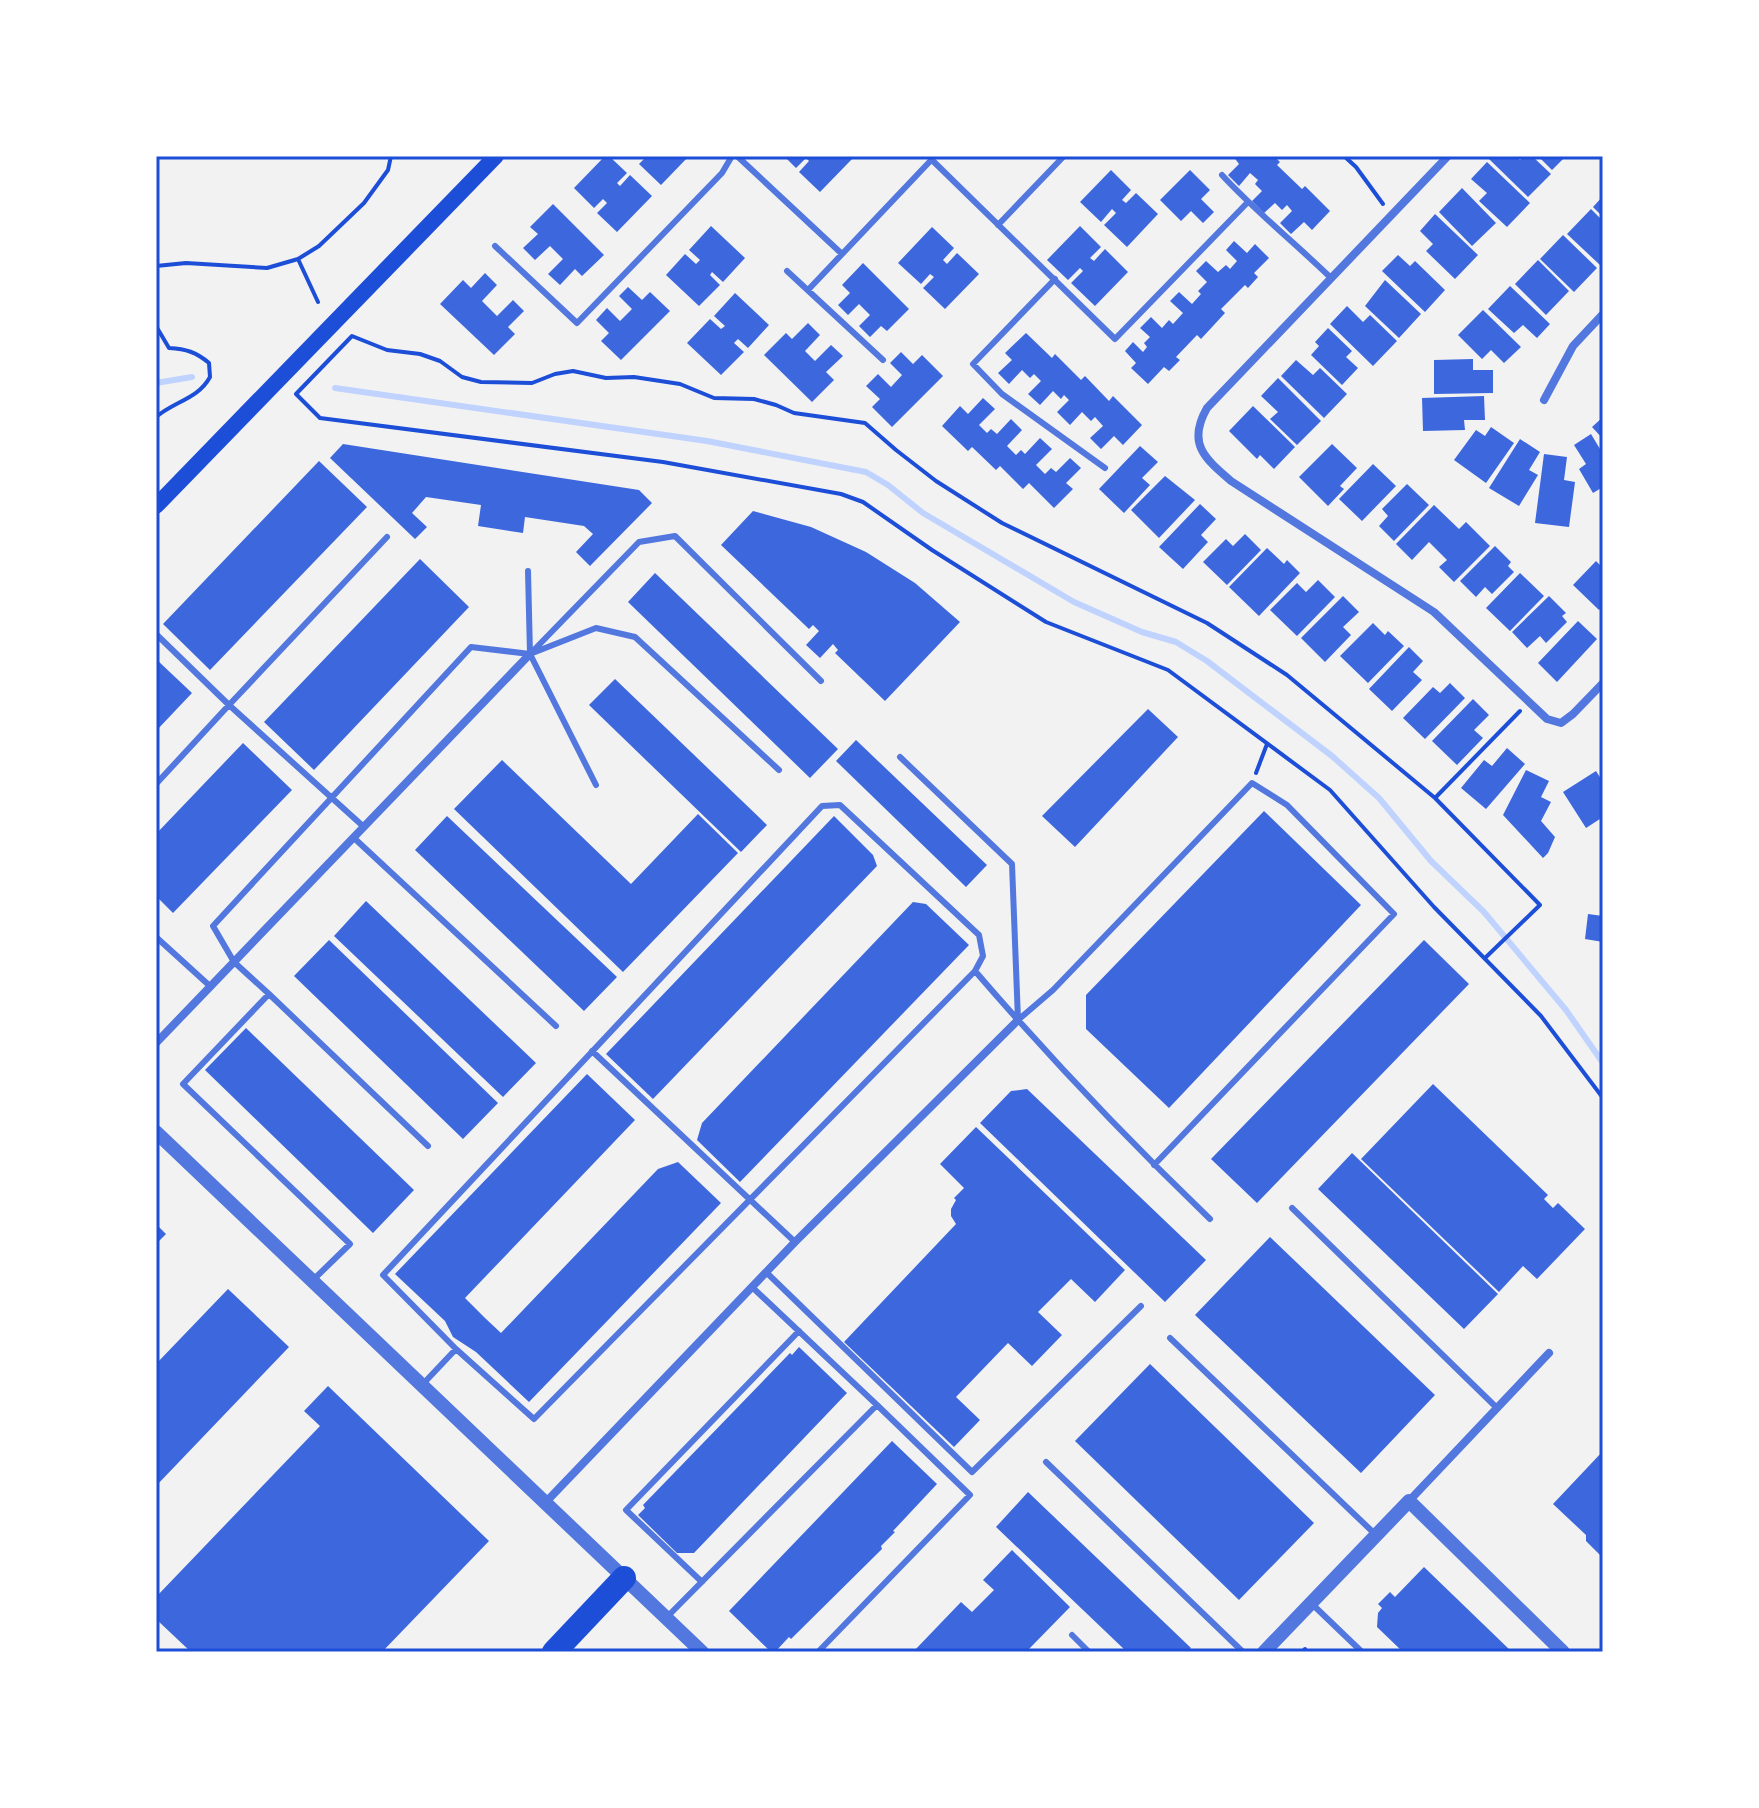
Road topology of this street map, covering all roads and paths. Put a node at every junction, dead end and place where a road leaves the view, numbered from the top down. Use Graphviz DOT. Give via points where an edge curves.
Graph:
graph roads {
  1 [pos="391,156"];
  2 [pos="496,156"];
  3 [pos="735,156"];
  4 [pos="1064,156"];
  5 [pos="1344,156"];
  6 [pos="1448,156"];
  7 [pos="933,158"];
  8 [pos="1222,175"];
  9 [pos="1247,203"];
  10 [pos="1385,206"];
  11 [pos="998,225"];
  12 [pos="495,246"];
  13 [pos="842,254"];
  14 [pos="298,259"];
  15 [pos="156,266"];
  16 [pos="787,271"];
  17 [pos="1331,278"];
  18 [pos="1055,279"];
  19 [pos="808,290"];
  20 [pos="318,302"];
  21 [pos="1603,314"];
  22 [pos="156,326"];
  23 [pos="883,360"];
  24 [pos="1544,400"];
  25 [pos="156,417"];
  26 [pos="1105,468"];
  27 [pos="156,506"];
  28 [pos="387,537"];
  29 [pos="528,571"];
  30 [pos="156,634"];
  31 [pos="530,654"];
  32 [pos="821,681"];
  33 [pos="1603,683"];
  34 [pos="1529,701"];
  35 [pos="229,705"];
  36 [pos="1268,743"];
  37 [pos="900,757"];
  38 [pos="779,770"];
  39 [pos="1252,783"];
  40 [pos="156,784"];
  41 [pos="596,785"];
  42 [pos="332,797"];
  43 [pos="1435,798"];
  44 [pos="364,827"];
  45 [pos="354,838"];
  46 [pos="156,937"];
  47 [pos="1485,958"];
  48 [pos="234,962"];
  49 [pos="975,971"];
  50 [pos="211,987"];
  51 [pos="269,994"];
  52 [pos="1018,1020"];
  53 [pos="556,1026"];
  54 [pos="156,1043"];
  55 [pos="592,1051"];
  56 [pos="1603,1098"];
  57 [pos="156,1132"];
  58 [pos="428,1146"];
  59 [pos="1154,1165"];
  60 [pos="750,1200"];
  61 [pos="1292,1208"];
  62 [pos="1210,1219"];
  63 [pos="795,1242"];
  64 [pos="766,1272"];
  65 [pos="312,1281"];
  66 [pos="752,1287"];
  67 [pos="1141,1306"];
  68 [pos="799,1331"];
  69 [pos="1170,1338"];
  70 [pos="456,1349"];
  71 [pos="1549,1353"];
  72 [pos="422,1385"];
  73 [pos="877,1405"];
  74 [pos="1497,1408"];
  75 [pos="1046,1462"];
  76 [pos="1409,1501"];
  77 [pos="545,1503"];
  78 [pos="1376,1535"];
  79 [pos="624,1578"];
  80 [pos="702,1582"];
  81 [pos="1311,1603"];
  82 [pos="666,1618"];
  83 [pos="1072,1635"];
  84 [pos="554,1652"];
  85 [pos="702,1652"];
  86 [pos="818,1652"];
  87 [pos="1089,1652"];
  88 [pos="1243,1652"];
  89 [pos="1264,1652"];
  90 [pos="1362,1652"];
  91 [pos="1563,1652"];
  1 -- 14 [label="path" via="388,170 354,213"];
  2 -- 27 [label="main road"];
  3 -- 12 [label="lane" via="577,323"];
  3 -- 13 [label="lane"];
  4 -- 11 [label="lane"];
  5 -- 10 [label="path"];
  6 -- 17 [label="street"];
  7 -- 11 [label="lane"];
  7 -- 13 [label="lane"];
  8 -- 9 [label="lane"];
  9 -- 17 [label="lane"];
  9 -- 18 [label="lane" via="1115,339"];
  11 -- 18 [label="lane"];
  13 -- 19 [label="lane"];
  14 -- 15 [label="path" via="267,268"];
  14 -- 20 [label="path"];
  16 -- 19 [label="lane"];
  17 -- 34 [label="street" via="1207,408 1198,424 1206,460 1434,612"];
  18 -- 26 [label="lane" via="973,364 1002,394"];
  19 -- 23 [label="lane"];
  21 -- 24 [label="street" via="1573,346"];
  22 -- 25 [label="path" via="169,348 198,354 209,363 210,377 196,396"];
  28 -- 35 [label="lane"];
  29 -- 31 [label="lane"];
  30 -- 35 [label="lane"];
  31 -- 32 [label="lane" via="639,542 675,536"];
  31 -- 38 [label="lane" via="596,628 635,637"];
  31 -- 41 [label="lane"];
  31 -- 42 [label="lane" via="471,647"];
  31 -- 44 [label="street"];
  33 -- 34 [label="street" via="1561,723 1547,719"];
  34 -- 43 [label="path"];
  35 -- 40 [label="lane"];
  35 -- 42 [label="lane"];
  36 -- 39 [label="path"];
  36 -- 43 [label="path" via="1168,670 1046,622 863,502 841,494 663,462 320,418 296,394 352,336 440,361 462,377 481,382 532,383 573,371 634,377 680,384 714,398 754,399 794,413 865,423 936,481 1002,523 1207,623 1287,675"];
  36 -- 47 [label="path" via="1330,790"];
  37 -- 52 [label="lane" via="1012,864"];
  39 -- 52 [label="lane"];
  39 -- 59 [label="lane" via="1287,805 1394,914"];
  42 -- 44 [label="lane"];
  42 -- 48 [label="lane" via="213,926"];
  43 -- 47 [label="path" via="1540,905"];
  44 -- 45 [label="street"];
  45 -- 48 [label="street"];
  45 -- 53 [label="lane"];
  46 -- 50 [label="lane"];
  47 -- 56 [label="path" via="1541,1016"];
  48 -- 50 [label="street"];
  48 -- 51 [label="lane"];
  49 -- 52 [label="lane"];
  49 -- 55 [label="lane" via="983,956 979,935 840,805 822,806"];
  49 -- 60 [label="lane"];
  50 -- 54 [label="street"];
  51 -- 58 [label="lane"];
  51 -- 65 [label="lane" via="183,1084 350,1244"];
  52 -- 59 [label="lane"];
  52 -- 63 [label="street"];
  55 -- 60 [label="lane"];
  55 -- 70 [label="lane" via="383,1275"];
  57 -- 65 [label="street"];
  59 -- 62 [label="lane"];
  60 -- 63 [label="lane"];
  60 -- 70 [label="lane" via="534,1419"];
  61 -- 74 [label="lane"];
  63 -- 64 [label="street"];
  64 -- 66 [label="street"];
  64 -- 67 [label="lane" via="972,1472"];
  65 -- 72 [label="street"];
  66 -- 68 [label="lane"];
  66 -- 77 [label="street"];
  68 -- 73 [label="lane"];
  68 -- 80 [label="lane" via="626,1510"];
  69 -- 78 [label="lane"];
  70 -- 72 [label="lane"];
  71 -- 74 [label="street"];
  72 -- 77 [label="street"];
  73 -- 80 [label="lane"];
  73 -- 86 [label="lane" via="970,1495"];
  74 -- 76 [label="street"];
  75 -- 88 [label="lane"];
  76 -- 78 [label="street"];
  76 -- 91 [label="street"];
  77 -- 79 [label="street"];
  78 -- 81 [label="street"];
  79 -- 82 [label="street"];
  79 -- 84 [label="highway"];
  80 -- 82 [label="lane"];
  81 -- 89 [label="street"];
  81 -- 90 [label="lane"];
  82 -- 85 [label="street"];
  83 -- 87 [label="lane"];
}
